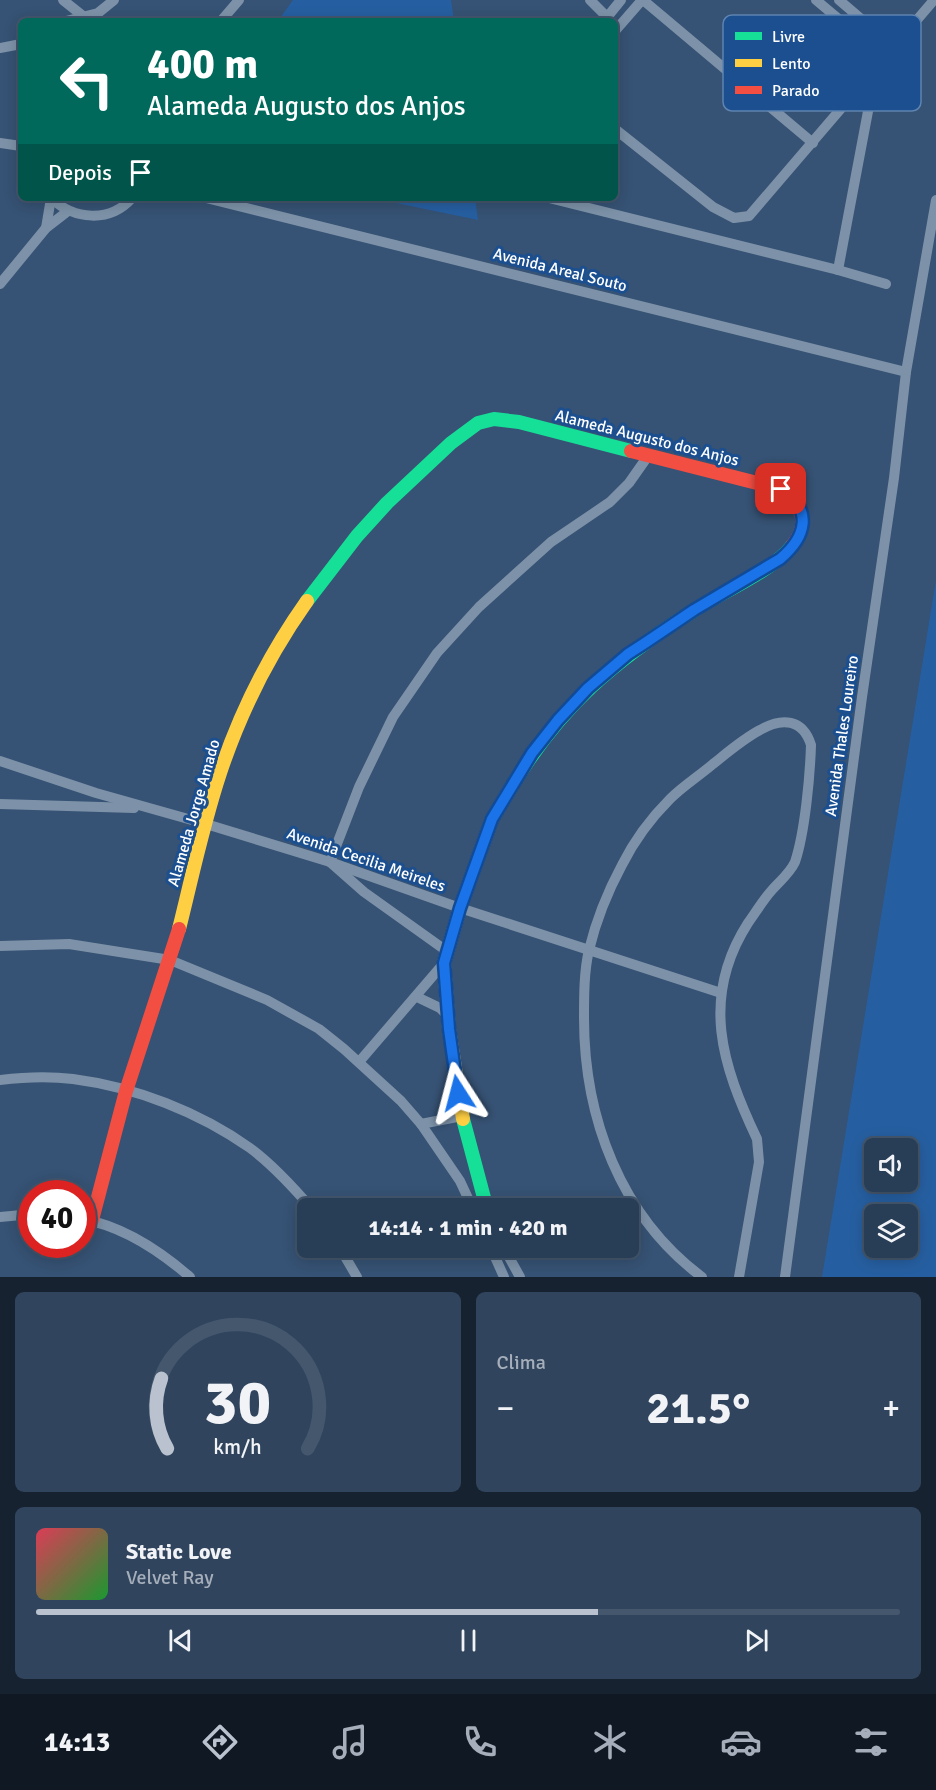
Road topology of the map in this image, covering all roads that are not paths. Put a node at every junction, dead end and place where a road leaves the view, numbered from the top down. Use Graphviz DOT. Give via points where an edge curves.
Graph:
graph roads {
  1 [pos="63,0"];
  2 [pos="114,0"];
  3 [pos="239,0"];
  4 [pos="590,0"];
  5 [pos="621,0"];
  6 [pos="643,0"];
  7 [pos="816,0"];
  8 [pos="839,0"];
  9 [pos="934,0"];
  10 [pos="834,15"];
  11 [pos="857,15"];
  12 [pos="921,15"];
  13 [pos="83,16"];
  14 [pos="76,18"];
  15 [pos="224,18"];
  16 [pos="605,18"];
  17 [pos="607,18"];
  18 [pos="618,28"];
  19 [pos="18,45"];
  20 [pos="0,48"];
  21 [pos="723,67"];
  22 [pos="775,111"];
  23 [pos="840,111"];
  24 [pos="868,111"];
  25 [pos="618,131"];
  26 [pos="813,143"];
  27 [pos="4,144"];
  28 [pos="18,152"];
  29 [pos="936,200"];
  30 [pos="50,201"];
  31 [pos="55,201"];
  32 [pos="128,201"];
  33 [pos="218,201"];
  34 [pos="561,201"];
  35 [pos="68,211"];
  36 [pos="46,228"];
  37 [pos="838,270"];
  38 [pos="0,284"];
  39 [pos="886,284"];
  40 [pos="906,372"];
  41 [pos="483,421"];
  42 [pos="648,456"];
  43 [pos="0,760"];
  44 [pos="0,804"];
  45 [pos="152,809"];
  46 [pos="206,824"];
  47 [pos="330,862"];
  48 [pos="460,908"];
  49 [pos="0,946"];
  50 [pos="589,951"];
  51 [pos="446,957"];
  52 [pos="170,960"];
  53 [pos="721,993"];
  54 [pos="417,997"];
  55 [pos="448,1016"];
  56 [pos="359,1062"];
  57 [pos="0,1080"];
  58 [pos="126,1091"];
  59 [pos="462,1116"];
  60 [pos="421,1124"];
  61 [pos="96,1190"];
  62 [pos="301,1198"];
  63 [pos="468,1198"];
  64 [pos="484,1198"];
  65 [pos="18,1215"];
  66 [pos="0,1216"];
  67 [pos="96,1224"];
  68 [pos="346,1258"];
  69 [pos="495,1258"];
  70 [pos="510,1258"];
  71 [pos="190,1277"];
  72 [pos="357,1277"];
  73 [pos="504,1277"];
  74 [pos="520,1277"];
  75 [pos="702,1277"];
  76 [pos="739,1277"];
  77 [pos="784,1277"];
  1 -- 13 [label="street"];
  2 -- 13 [label="street" via="98,13"];
  3 -- 15 [label="street"];
  4 -- 16 [label="street"];
  5 -- 17 [label="street"];
  6 -- 18 [label="street"];
  6 -- 21 [label="street"];
  7 -- 10 [label="street"];
  8 -- 11 [label="street"];
  9 -- 12 [label="street"];
  13 -- 14 [label="street"];
  19 -- 20 [label="street"];
  22 -- 26 [label="street"];
  23 -- 26 [label="street"];
  24 -- 37 [label="street"];
  25 -- 26 [label="street" via="713,207 734,218 749,216"];
  27 -- 28 [label="street"];
  29 -- 40 [label="street, Avenida Thales Loureiro"];
  30 -- 36 [label="street"];
  31 -- 35 [label="street"];
  32 -- 35 [label="street" via="114,212 99,216"];
  33 -- 40 [label="street, Avenida Areal Souto"];
  34 -- 37 [label="street"];
  35 -- 36 [label="street"];
  36 -- 38 [label="street"];
  37 -- 39 [label="street"];
  40 -- 77 [label="street, Avenida Thales Loureiro"];
  41 -- 42 [label="street, Alameda Augusto dos Anjos" via="519,422"];
  41 -- 46 [label="street, Alameda Jorge Amado" via="395,494 315,590 275,653 237,727"];
  42 -- 47 [label="street" via="610,502 551,542 479,607 437,653 393,717 359,787"];
  42 -- 48 [label="street, Alameda Augusto dos Anjos" via="781,489 798,504 803,515 801,536 780,559 628,654 558,720 532,753 492,819"];
  43 -- 45 [label="street, Avenida Cecilia Meireles"];
  44 -- 45 [label="street"];
  45 -- 46 [label="street, Avenida Cecilia Meireles"];
  46 -- 47 [label="street, Avenida Cecilia Meireles"];
  46 -- 52 [label="street, Alameda Jorge Amado"];
  47 -- 48 [label="street, Avenida Cecilia Meireles"];
  47 -- 51 [label="street"];
  48 -- 50 [label="street, Avenida Cecilia Meireles"];
  48 -- 51 [label="street, Alameda Augusto dos Anjos"];
  49 -- 52 [label="street" via="69,944"];
  50 -- 53 [label="street, Avenida Cecilia Meireles"];
  50 -- 53 [label="street" via="622,865 643,831 671,798 762,728 788,722 808,734 811,745 794,863 739,938"];
  50 -- 75 [label="street" via="584,1053 601,1134 621,1180 650,1227"];
  51 -- 54 [label="street, Alameda Augusto dos Anjos"];
  51 -- 55 [label="street, Alameda Augusto dos Anjos"];
  52 -- 56 [label="street" via="267,1000 319,1029"];
  52 -- 58 [label="street, Alameda Jorge Amado"];
  53 -- 76 [label="street" via="720,1032 728,1069 757,1139 759,1162"];
  54 -- 55 [label="street"];
  54 -- 56 [label="street, Alameda Augusto dos Anjos"];
  55 -- 59 [label="street, Alameda Augusto dos Anjos"];
  56 -- 60 [label="street"];
  57 -- 58 [label="street" via="72,1078"];
  58 -- 61 [label="street, Alameda Jorge Amado"];
  58 -- 62 [label="street" via="166,1103 216,1127 251,1149"];
  59 -- 60 [label="street"];
  59 -- 64 [label="street, Alameda Augusto dos Anjos"];
  60 -- 63 [label="street"];
  65 -- 66 [label="street"];
  67 -- 71 [label="street" via="147,1245"];
  68 -- 72 [label="street"];
  69 -- 73 [label="street"];
  70 -- 74 [label="street"];
}
